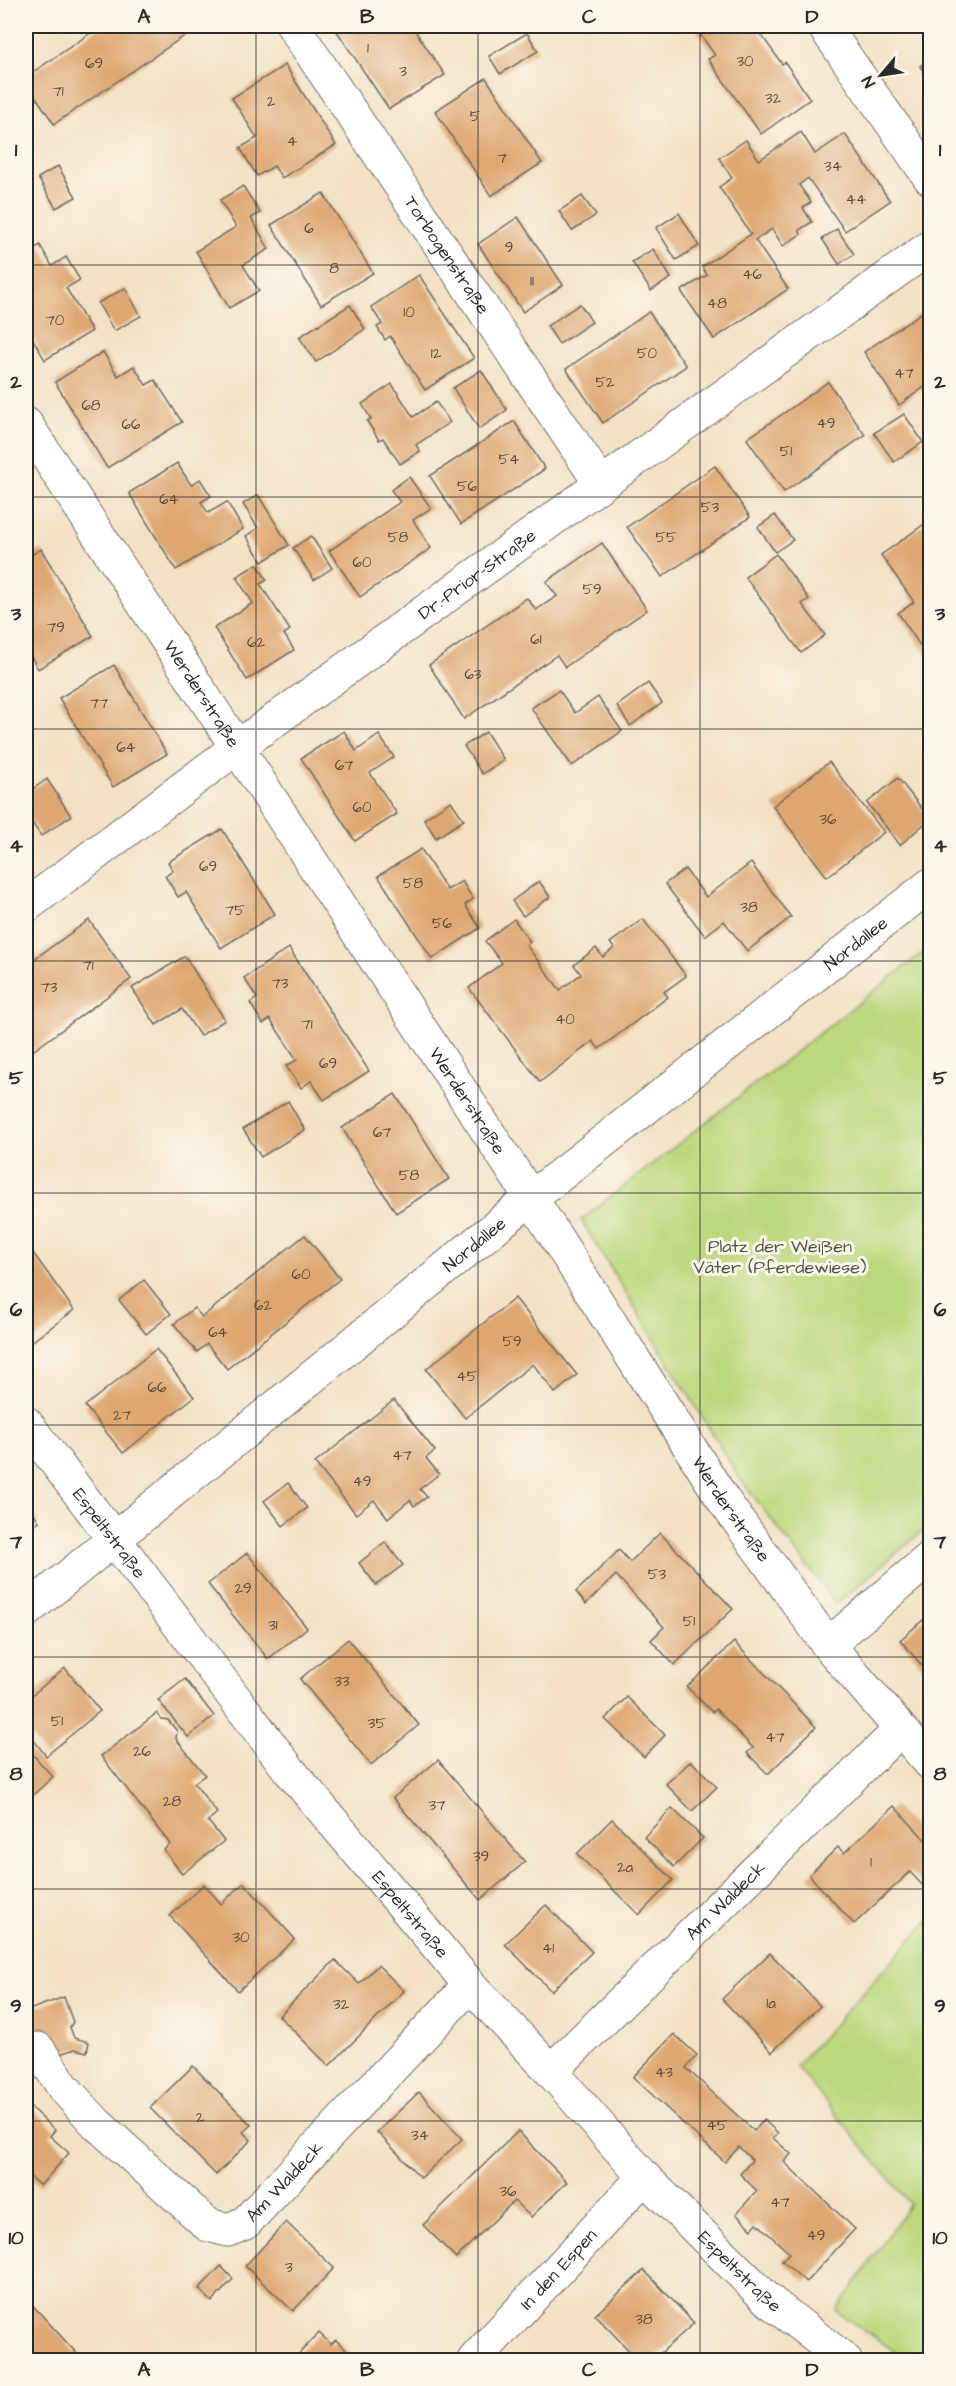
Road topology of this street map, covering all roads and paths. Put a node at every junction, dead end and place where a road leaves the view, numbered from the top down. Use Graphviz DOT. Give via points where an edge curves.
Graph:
graph roads {
  1 [pos="293,26"];
  2 [pos="824,26"];
  3 [pos="930,178"];
  4 [pos="930,247"];
  5 [pos="26,424"];
  6 [pos="601,484"];
  7 [pos="236,748"];
  8 [pos="930,885"];
  9 [pos="26,906"];
  10 [pos="531,1198"];
  11 [pos="26,1424"];
  12 [pos="112,1539"];
  13 [pos="930,1558"];
  14 [pos="26,1611"];
  15 [pos="828,1645"];
  16 [pos="900,1730"];
  17 [pos="930,1762"];
  18 [pos="470,1985"];
  19 [pos="38,2049"];
  20 [pos="551,2071"];
  21 [pos="644,2177"];
  22 [pos="474,2361"];
  23 [pos="845,2361"];
  1 -- 6 [label="street, Torbogenstraße"];
  2 -- 3 [label="street"];
  4 -- 6 [label="street, Dr.-Prior-Straße"];
  5 -- 7 [label="street, Werderstraße"];
  6 -- 7 [label="street, Dr.-Prior-Straße"];
  7 -- 9 [label="street, Dr.-Prior-Straße"];
  7 -- 10 [label="street, Werderstraße"];
  8 -- 10 [label="street, Nordallee"];
  10 -- 12 [label="street, Nordallee"];
  10 -- 15 [label="street, Werderstraße" via="724,1501"];
  11 -- 12 [label="street, Espeltstraße"];
  12 -- 14 [label="street, Nordallee"];
  12 -- 18 [label="street, Espeltstraße" via="290,1771"];
  13 -- 15 [label="street"];
  15 -- 16 [label="street, Werderstraße"];
  16 -- 17 [label="street, Werderstraße"];
  16 -- 20 [label="street, Am Waldeck"];
  18 -- 19 [label="street, Am Waldeck" via="245,2223 228,2230 208,2225 96,2123 64,2088"];
  18 -- 20 [label="street, Espeltstraße"];
  20 -- 21 [label="street, Espeltstraße"];
  21 -- 22 [label="street, In den Espen"];
  21 -- 23 [label="street, Espeltstraße" via="767,2299"];
}
